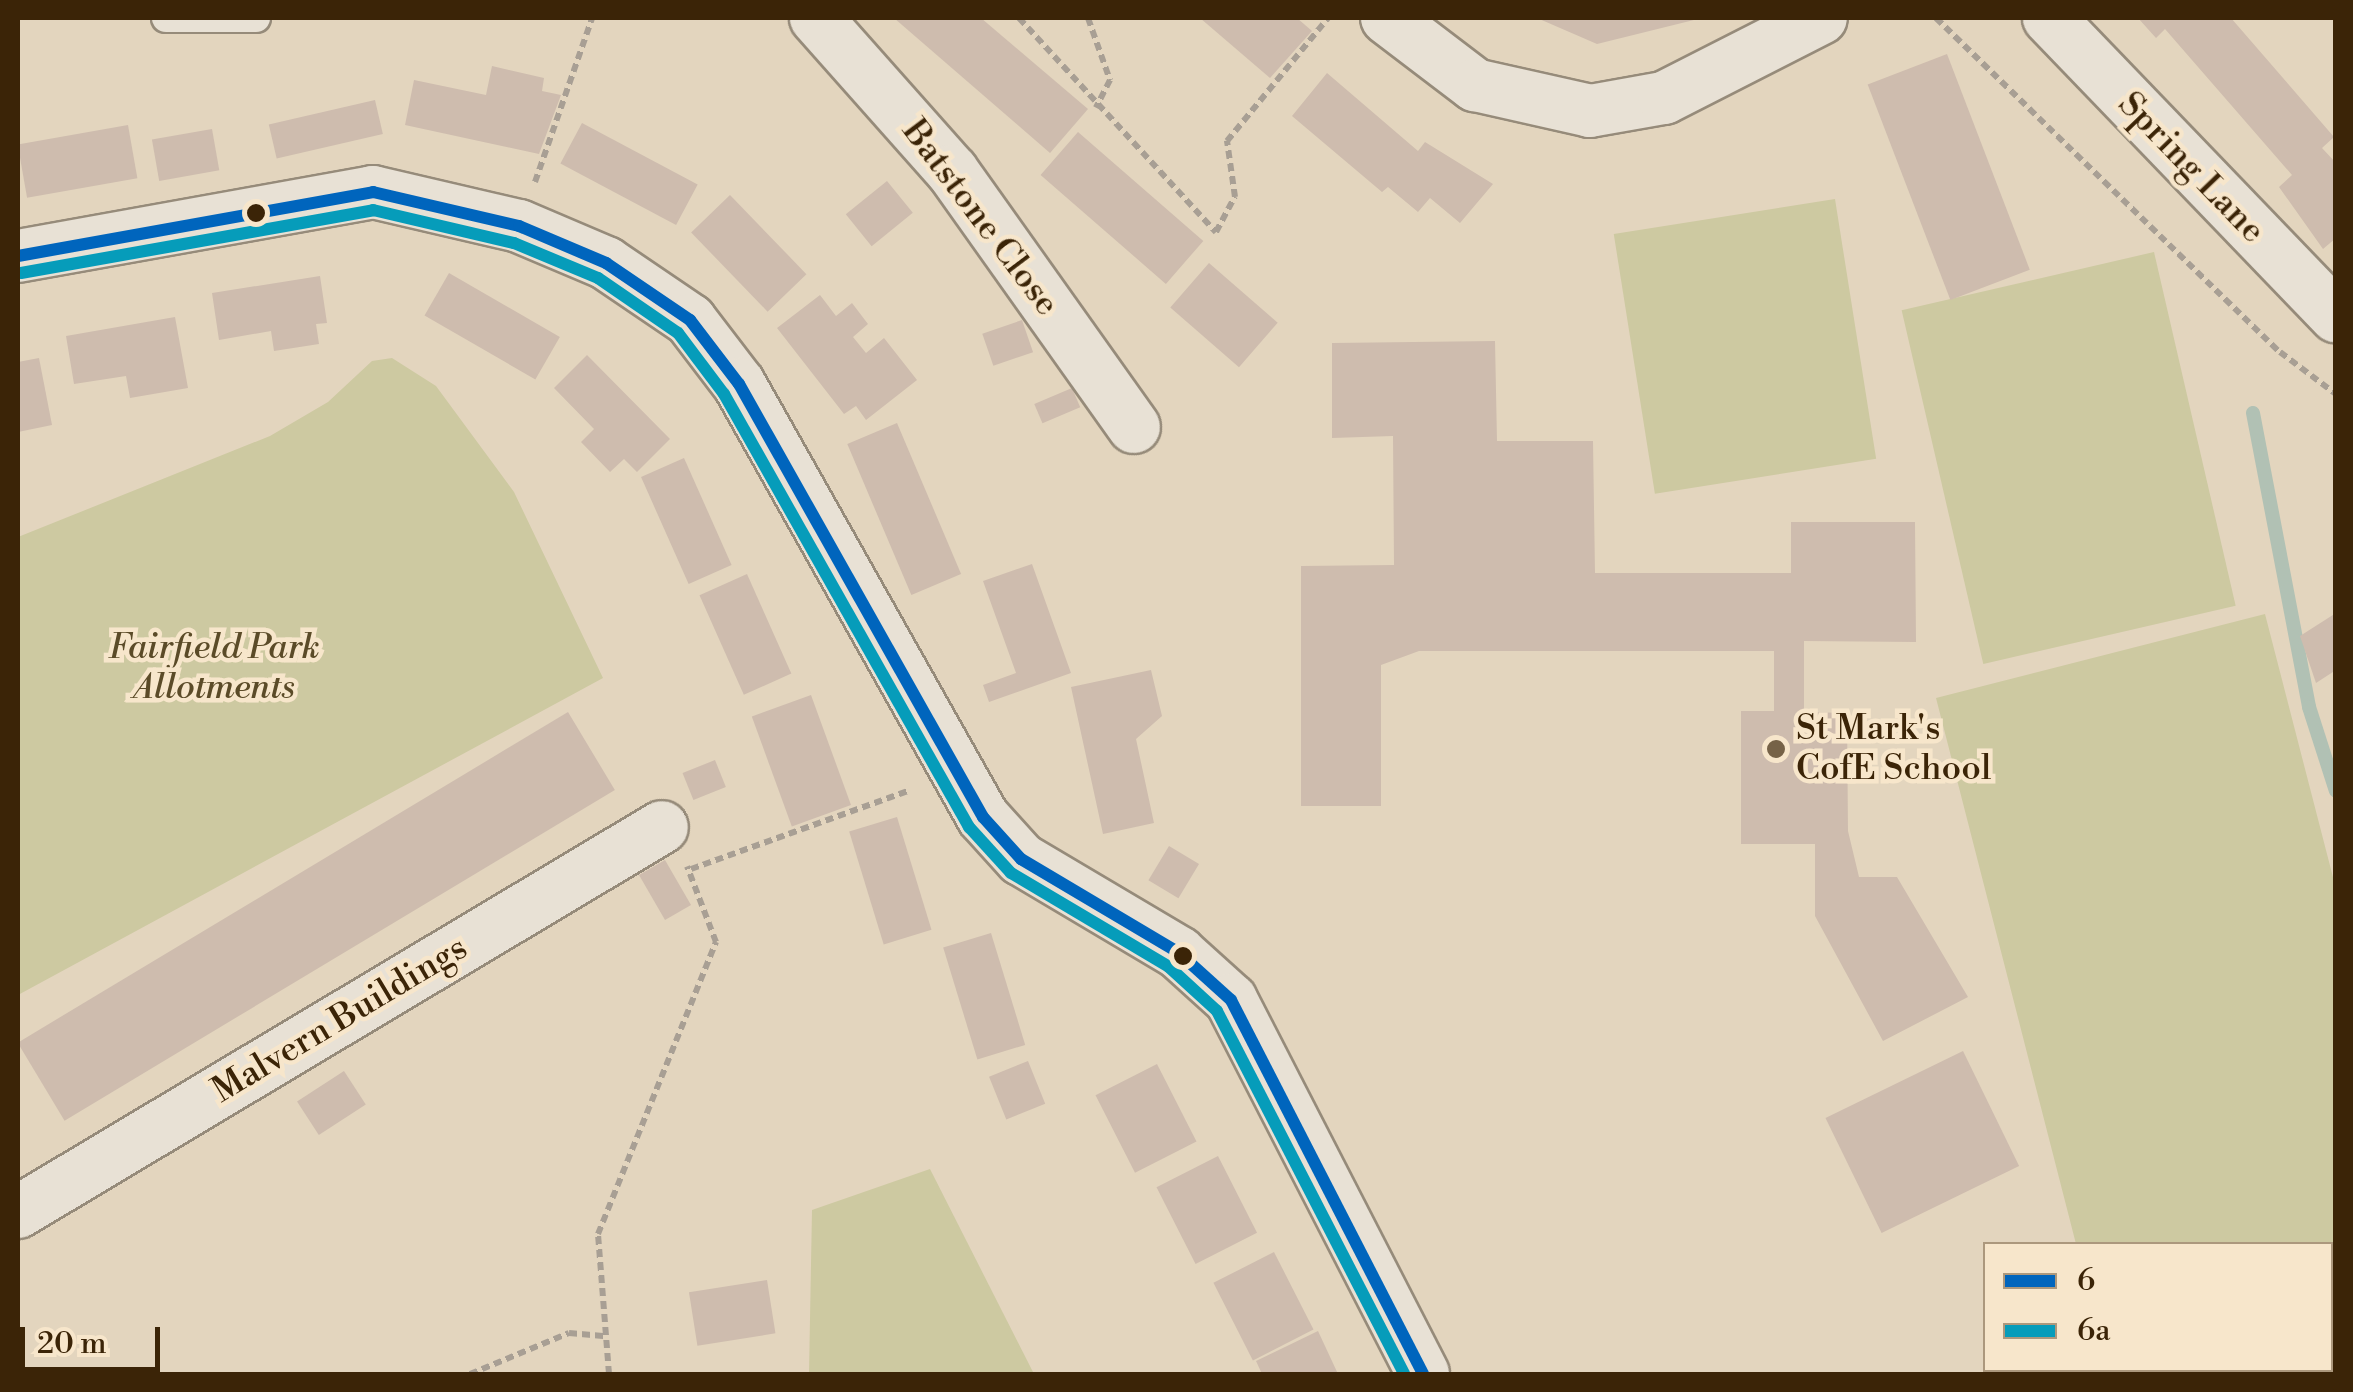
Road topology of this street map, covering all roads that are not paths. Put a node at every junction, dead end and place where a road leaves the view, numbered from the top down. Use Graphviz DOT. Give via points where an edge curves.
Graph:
graph roads {
  1 [pos="166,18"];
  2 [pos="256,18"];
  3 [pos="816,18"];
  4 [pos="1388,18"];
  5 [pos="1821,18"];
  6 [pos="2049,18"];
  7 [pos="18,256"];
  8 [pos="2336,316"];
  9 [pos="1134,427"];
  10 [pos="676,849"];
  11 [pos="18,1212"];
  12 [pos="1423,1374"];
  1 -- 2 [label="lane"];
  3 -- 9 [label="street, Batstone Close" via="952,171"];
  4 -- 5 [label="street" via="1475,85 1590,111 1664,98"];
  6 -- 8 [label="street, Spring Lane"];
  7 -- 12 [label="street" via="373,192 520,226 606,263 690,320 748,400 954,774 1021,859 1179,953 1231,1000"];
  10 -- 11 [label="street, Malvern Buildings"];
}
